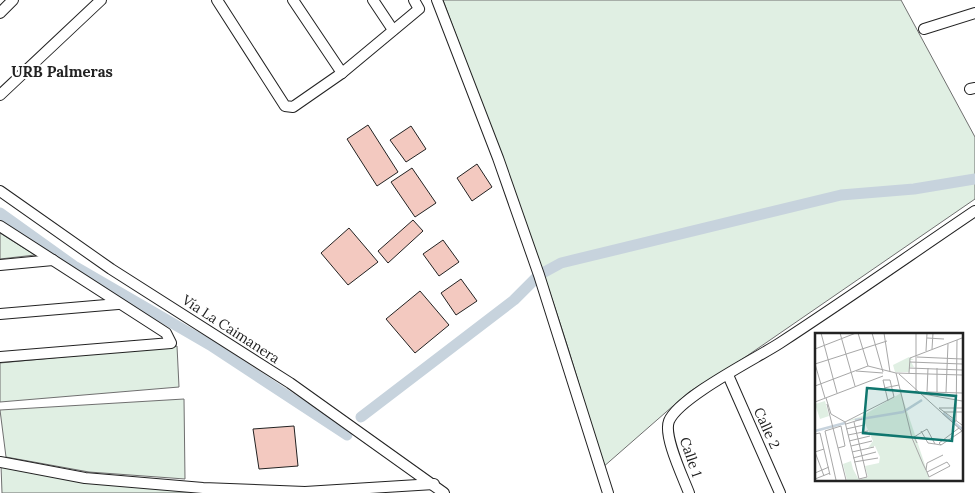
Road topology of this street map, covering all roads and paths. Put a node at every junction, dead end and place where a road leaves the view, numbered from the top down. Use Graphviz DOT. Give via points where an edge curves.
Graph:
graph roads {
  1 [pos="13,0"];
  2 [pos="101,0"];
  3 [pos="217,0"];
  4 [pos="293,0"];
  5 [pos="373,0"];
  6 [pos="414,0"];
  7 [pos="437,0"];
  8 [pos="0,13"];
  9 [pos="975,13"];
  10 [pos="393,30"];
  11 [pos="924,30"];
  12 [pos="342,73"];
  13 [pos="0,95"];
  14 [pos="3,197"];
  15 [pos="975,211"];
  16 [pos="0,226"];
  17 [pos="52,260"];
  18 [pos="0,265"];
  19 [pos="118,304"];
  20 [pos="0,314"];
  21 [pos="0,357"];
  22 [pos="728,375"];
  23 [pos="0,462"];
  24 [pos="434,484"];
  25 [pos="443,493"];
  26 [pos="608,493"];
  27 [pos="689,493"];
  28 [pos="780,493"];
  1 -- 8 [label="street"];
  2 -- 13 [label="street"];
  3 -- 12 [label="street" via="285,106 293,107"];
  4 -- 12 [label="street"];
  5 -- 10 [label="street"];
  6 -- 10 [label="street" via="420,9"];
  7 -- 26 [label="street" via="539,275"];
  9 -- 11 [label="street"];
  10 -- 12 [label="street"];
  14 -- 24 [label="street, Vía La Caimanera" via="290,383"];
  15 -- 22 [label="street"];
  16 -- 17 [label="street"];
  17 -- 18 [label="street"];
  17 -- 19 [label="street"];
  19 -- 20 [label="street"];
  19 -- 21 [label="street" via="166,333 172,343"];
  22 -- 27 [label="street, Calle 1" via="682,406 670,420 669,437"];
  22 -- 28 [label="street, Calle 2"];
  23 -- 24 [label="street" via="85,478 204,488 305,492"];
  24 -- 25 [label="street, Vía La Caimanera"];
}
